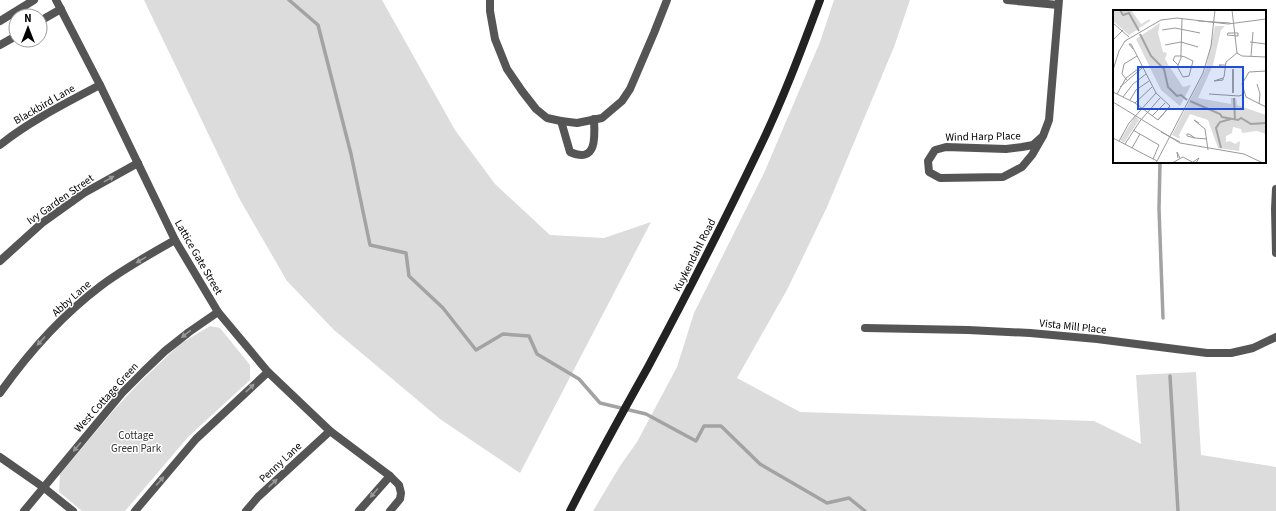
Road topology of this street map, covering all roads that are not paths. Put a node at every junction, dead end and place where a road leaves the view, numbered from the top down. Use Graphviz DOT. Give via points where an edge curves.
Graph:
graph roads {
  1 [pos="34,0"];
  2 [pos="56,0"];
  3 [pos="490,0"];
  4 [pos="667,0"];
  5 [pos="820,0"];
  6 [pos="1007,0"];
  7 [pos="1059,2"];
  8 [pos="61,8"];
  9 [pos="48,16"];
  10 [pos="0,20"];
  11 [pos="100,85"];
  12 [pos="594,119"];
  13 [pos="561,122"];
  14 [pos="1043,136"];
  15 [pos="0,145"];
  16 [pos="138,163"];
  17 [pos="1276,189"];
  18 [pos="175,240"];
  19 [pos="1276,253"];
  20 [pos="0,261"];
  21 [pos="218,312"];
  22 [pos="865,328"];
  23 [pos="1276,337"];
  24 [pos="268,372"];
  25 [pos="0,393"];
  26 [pos="330,431"];
  27 [pos="0,457"];
  28 [pos="390,476"];
  29 [pos="43,487"];
  30 [pos="24,511"];
  31 [pos="73,511"];
  32 [pos="135,511"];
  33 [pos="246,511"];
  34 [pos="359,511"];
  35 [pos="390,511"];
  36 [pos="570,511"];
  1 -- 10 [label="street"];
  2 -- 8 [label="street, Lattice Gate Street"];
  3 -- 13 [label="street" via="494,39 507,69 536,109 547,118"];
  4 -- 12 [label="street" via="630,89 622,101 602,118"];
  5 -- 36 [label="main road, Kuykendahl Road" via="759,150 712,245"];
  6 -- 7 [label="street"];
  7 -- 14 [label="street, Wind Harp Place" via="1049,120"];
  8 -- 9 [label="street"];
  8 -- 11 [label="street, Lattice Gate Street"];
  11 -- 15 [label="street, Blackbird Lane" via="13,134"];
  11 -- 16 [label="street, Lattice Gate Street"];
  12 -- 13 [label="street" via="577,123"];
  12 -- 13 [label="street" via="595,141 589,153 583,154 570,152"];
  14 -- 14 [label="street, Wind Harp Place" via="1033,145 1022,147 946,147 935,150 928,161 929,172 940,178 1003,177 1022,168"];
  16 -- 18 [label="street, Lattice Gate Street"];
  20 -- 16 [label="street, Ivy Garden Street, one-way" via="42,223 72,201"];
  17 -- 19 [label="street"];
  18 -- 21 [label="street, Lattice Gate Street"];
  18 -- 25 [label="street, Abby Lane, one-way" via="121,272 82,302 28,355"];
  21 -- 24 [label="street, Lattice Gate Street"];
  21 -- 29 [label="street, West Cottage Green, one-way" via="183,336 144,371 122,393"];
  22 -- 23 [label="street, Vista Mill Place" via="1030,333 1207,353 1231,353 1253,348"];
  24 -- 26 [label="street, Lattice Gate Street"];
  32 -- 24 [label="street, one-way" via="196,439"];
  26 -- 28 [label="street, Lattice Gate Street"];
  33 -- 26 [label="street, Penny Lane, one-way"];
  27 -- 29 [label="street"];
  28 -- 34 [label="street, one-way"];
  28 -- 35 [label="street, Lattice Gate Street" via="399,485 402,494"];
  29 -- 30 [label="street, West Cottage Green"];
  29 -- 31 [label="street"];
}
